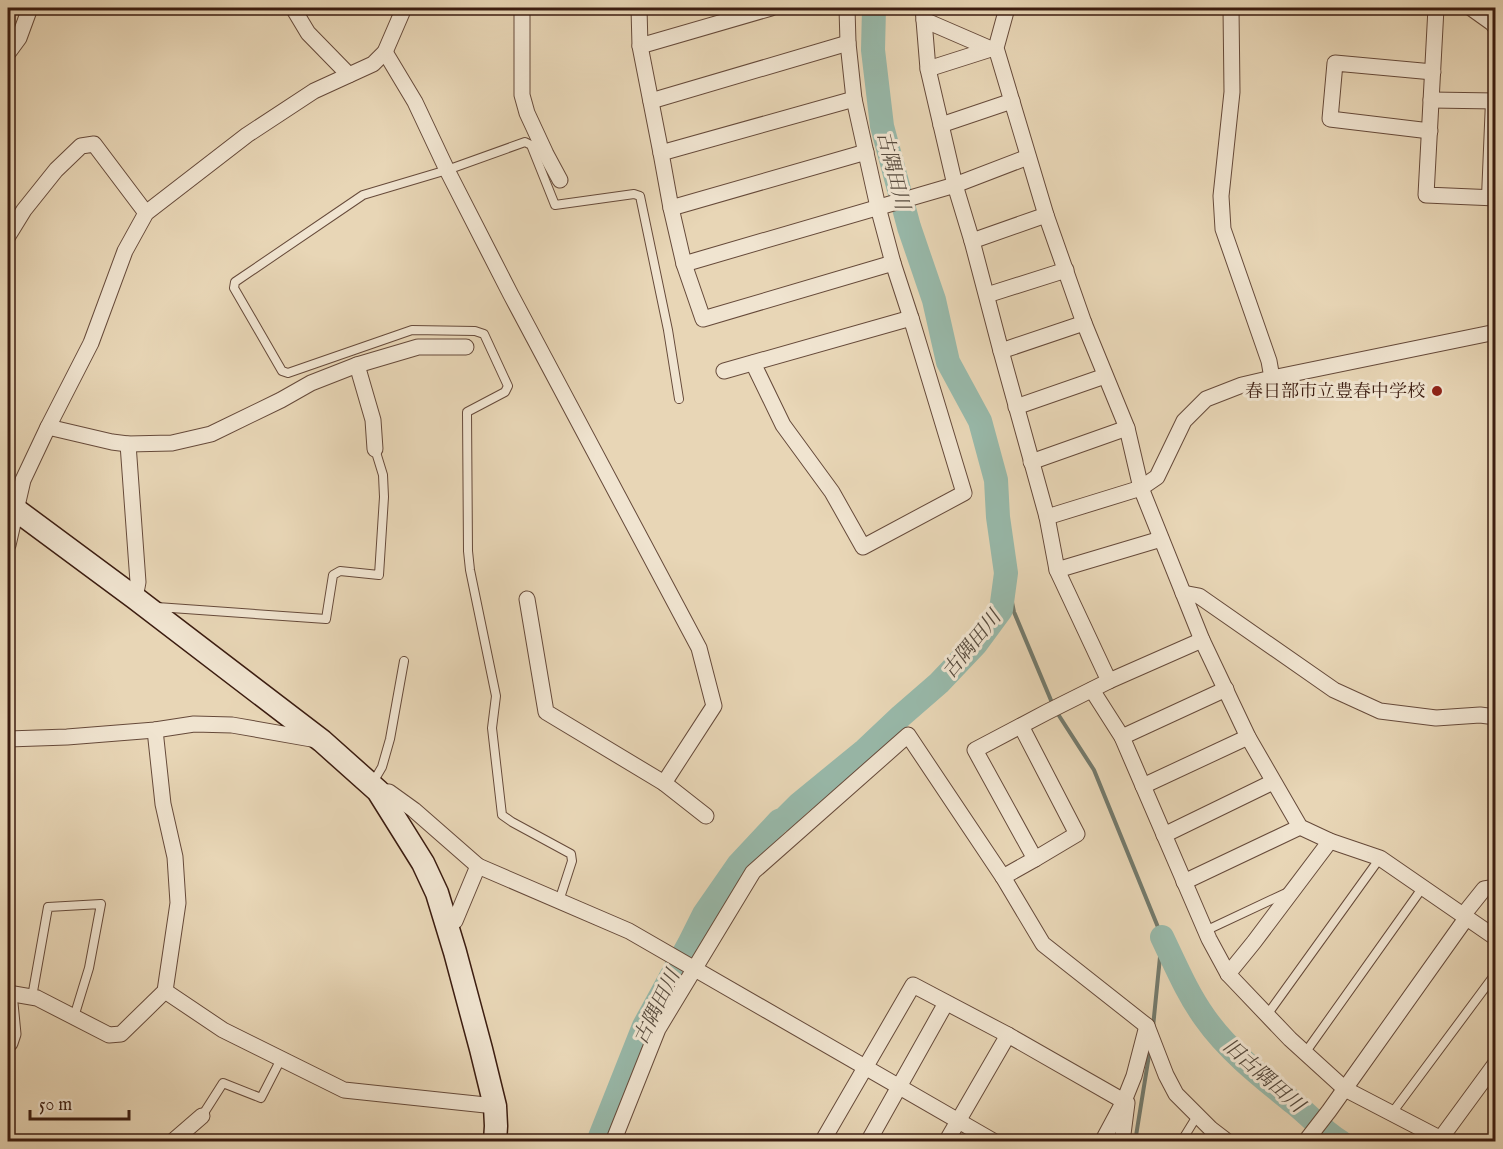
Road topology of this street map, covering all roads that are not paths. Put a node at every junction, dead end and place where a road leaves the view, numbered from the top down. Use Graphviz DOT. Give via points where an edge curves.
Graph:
graph roads {
  1 [pos="30,8"];
  2 [pos="292,8"];
  3 [pos="404,8"];
  4 [pos="522,8"];
  5 [pos="639,8"];
  6 [pos="767,8"];
  7 [pos="847,8"];
  8 [pos="1007,8"];
  9 [pos="1232,8"];
  10 [pos="1436,8"];
  11 [pos="1471,8"];
  12 [pos="923,14"];
  13 [pos="1496,28"];
  14 [pos="848,43"];
  15 [pos="640,46"];
  16 [pos="994,48"];
  17 [pos="9,49"];
  18 [pos="385,52"];
  19 [pos="928,69"];
  20 [pos="1432,72"];
  21 [pos="349,75"];
  22 [pos="854,99"];
  23 [pos="1431,100"];
  24 [pos="651,101"];
  25 [pos="1012,101"];
  26 [pos="1493,101"];
  27 [pos="941,125"];
  28 [pos="1430,130"];
  29 [pos="866,152"];
  30 [pos="662,153"];
  31 [pos="1028,157"];
  32 [pos="447,170"];
  33 [pos="561,180"];
  34 [pos="955,184"];
  35 [pos="1491,197"];
  36 [pos="881,206"];
  37 [pos="670,208"];
  38 [pos="146,213"];
  39 [pos="1046,215"];
  40 [pos="8,236"];
  41 [pos="972,241"];
  42 [pos="893,263"];
  43 [pos="684,264"];
  44 [pos="1066,270"];
  45 [pos="987,295"];
  46 [pos="911,318"];
  47 [pos="1084,322"];
  48 [pos="1496,332"];
  49 [pos="466,347"];
  50 [pos="1001,351"];
  51 [pos="753,363"];
  52 [pos="357,365"];
  53 [pos="724,371"];
  54 [pos="1106,376"];
  55 [pos="1272,378"];
  56 [pos="680,399"];
  57 [pos="1016,407"];
  58 [pos="48,427"];
  59 [pos="1127,428"];
  60 [pos="128,444"];
  61 [pos="375,449"];
  62 [pos="1031,462"];
  63 [pos="1141,488"];
  64 [pos="11,507"];
  65 [pos="1047,517"];
  66 [pos="1161,539"];
  67 [pos="8,545"];
  68 [pos="1057,570"];
  69 [pos="1183,593"];
  70 [pos="526,599"];
  71 [pos="142,604"];
  72 [pos="1202,640"];
  73 [pos="404,661"];
  74 [pos="1109,681"];
  75 [pos="1226,689"];
  76 [pos="1092,690"];
  77 [pos="1496,717"];
  78 [pos="1021,726"];
  79 [pos="155,730"];
  80 [pos="1122,737"];
  81 [pos="1248,737"];
  82 [pos="8,739"];
  83 [pos="322,741"];
  84 [pos="1273,782"];
  85 [pos="664,783"];
  86 [pos="1143,786"];
  87 [pos="374,788"];
  88 [pos="706,816"];
  89 [pos="1300,827"];
  90 [pos="1164,835"];
  91 [pos="1330,841"];
  92 [pos="1380,858"];
  93 [pos="1035,859"];
  94 [pos="478,866"];
  95 [pos="1003,877"];
  96 [pos="1184,882"];
  97 [pos="1423,887"];
  98 [pos="1496,887"];
  99 [pos="1295,889"];
  100 [pos="559,901"];
  101 [pos="1465,916"];
  102 [pos="447,926"];
  103 [pos="1205,931"];
  104 [pos="1496,938"];
  105 [pos="695,970"];
  106 [pos="1496,973"];
  107 [pos="1228,974"];
  108 [pos="165,991"];
  109 [pos="8,993"];
  110 [pos="32,997"];
  111 [pos="946,1003"];
  112 [pos="1267,1015"];
  113 [pos="74,1017"];
  114 [pos="1147,1026"];
  115 [pos="1008,1035"];
  116 [pos="8,1043"];
  117 [pos="1305,1053"];
  118 [pos="281,1059"];
  119 [pos="1496,1063"];
  120 [pos="866,1067"];
  121 [pos="900,1086"];
  122 [pos="1345,1089"];
  123 [pos="1124,1101"];
  124 [pos="495,1106"];
  125 [pos="1392,1113"];
  126 [pos="202,1116"];
  127 [pos="1197,1116"];
  128 [pos="958,1120"];
  129 [pos="1306,1140"];
  130 [pos="1444,1140"];
  131 [pos="172,1142"];
  132 [pos="495,1142"];
  133 [pos="614,1142"];
  134 [pos="822,1142"];
  135 [pos="868,1142"];
  136 [pos="946,1142"];
  137 [pos="995,1142"];
  138 [pos="1102,1142"];
  139 [pos="1122,1142"];
  140 [pos="1181,1142"];
  141 [pos="1228,1142"];
  1 -- 17 [label="street" via="19,38"];
  2 -- 21 [label="street" via="308,33"];
  3 -- 18 [label="street"];
  4 -- 33 [label="street" via="522,95"];
  5 -- 15 [label="street"];
  6 -- 15 [label="street"];
  7 -- 14 [label="street"];
  8 -- 16 [label="street"];
  9 -- 55 [label="street" via="1232,92 1221,196 1223,229"];
  10 -- 20 [label="street"];
  11 -- 13 [label="street"];
  12 -- 16 [label="street"];
  12 -- 19 [label="street"];
  14 -- 22 [label="street"];
  14 -- 24 [label="street"];
  15 -- 24 [label="street"];
  16 -- 19 [label="street"];
  16 -- 25 [label="street"];
  18 -- 21 [label="street" via="373,64"];
  18 -- 32 [label="street" via="415,102"];
  19 -- 27 [label="street"];
  20 -- 23 [label="street"];
  20 -- 28 [label="street" via="1335,63 1330,119"];
  21 -- 38 [label="street" via="314,91 247,135"];
  22 -- 29 [label="street"];
  22 -- 30 [label="street"];
  23 -- 26 [label="street"];
  23 -- 28 [label="street"];
  24 -- 30 [label="street"];
  25 -- 27 [label="street"];
  25 -- 31 [label="street"];
  26 -- 35 [label="lane"];
  27 -- 34 [label="street"];
  28 -- 35 [label="street" via="1426,195"];
  29 -- 36 [label="street"];
  29 -- 37 [label="street"];
  30 -- 37 [label="street"];
  31 -- 34 [label="street"];
  31 -- 39 [label="street"];
  32 -- 56 [label="lane" via="525,142 531,145 555,205 640,196"];
  32 -- 85 [label="street" via="699,648 714,706"];
  32 -- 100 [label="lane" via="363,195 235,282 234,288 282,371 288,373 412,330 484,334 508,386 505,392 467,412 470,570 496,696 492,728 502,815 571,854"];
  34 -- 36 [label="street"];
  34 -- 41 [label="street"];
  36 -- 42 [label="street"];
  36 -- 43 [label="street"];
  37 -- 43 [label="street"];
  38 -- 40 [label="street" via="94,144 81,146 56,170"];
  38 -- 58 [label="street" via="124,251 91,343"];
  39 -- 41 [label="street"];
  39 -- 44 [label="street"];
  41 -- 45 [label="street"];
  42 -- 43 [label="street" via="703,320"];
  42 -- 46 [label="street"];
  44 -- 45 [label="street"];
  44 -- 47 [label="street"];
  45 -- 50 [label="street"];
  46 -- 51 [label="street"];
  46 -- 51 [label="street" via="964,493 863,547 832,492 783,425"];
  47 -- 50 [label="street"];
  47 -- 54 [label="street"];
  48 -- 55 [label="street"];
  49 -- 52 [label="street" via="418,347"];
  50 -- 57 [label="street"];
  51 -- 53 [label="street"];
  52 -- 60 [label="street" via="311,383 211,434 172,443"];
  52 -- 61 [label="street" via="373,420"];
  54 -- 57 [label="street"];
  54 -- 59 [label="street"];
  55 -- 63 [label="street" via="1206,399 1184,421 1157,477"];
  57 -- 62 [label="street"];
  58 -- 60 [label="street"];
  58 -- 64 [label="street"];
  59 -- 62 [label="street"];
  59 -- 63 [label="street"];
  60 -- 71 [label="street"];
  61 -- 71 [label="lane" via="384,497 380,575 340,571 333,575 326,619"];
  62 -- 65 [label="street"];
  63 -- 65 [label="street"];
  63 -- 66 [label="street"];
  64 -- 67 [label="street"];
  64 -- 71 [label="street"];
  65 -- 68 [label="street"];
  66 -- 68 [label="street"];
  66 -- 69 [label="street"];
  68 -- 74 [label="street"];
  69 -- 72 [label="street"];
  69 -- 77 [label="street" via="1199,596 1334,690 1380,711 1437,718"];
  70 -- 85 [label="street" via="546,712"];
  71 -- 83 [label="street"];
  72 -- 74 [label="street"];
  72 -- 75 [label="street"];
  73 -- 87 [label="lane" via="390,739"];
  74 -- 76 [label="street"];
  75 -- 80 [label="street"];
  75 -- 81 [label="street"];
  76 -- 78 [label="street"];
  76 -- 80 [label="street"];
  78 -- 93 [label="street" via="1077,834"];
  78 -- 93 [label="street" via="975,750"];
  79 -- 82 [label="street"];
  79 -- 83 [label="street" via="194,724 232,725"];
  79 -- 108 [label="street" via="175,857 178,903"];
  80 -- 86 [label="street"];
  81 -- 84 [label="street"];
  81 -- 86 [label="street"];
  83 -- 87 [label="street"];
  84 -- 89 [label="street"];
  84 -- 90 [label="street"];
  85 -- 88 [label="street"];
  86 -- 90 [label="street"];
  87 -- 94 [label="street" via="389,792 414,810"];
  87 -- 102 [label="street" via="423,863"];
  89 -- 91 [label="street"];
  89 -- 96 [label="street"];
  90 -- 96 [label="street"];
  91 -- 92 [label="street"];
  91 -- 99 [label="street"];
  92 -- 97 [label="street"];
  92 -- 112 [label="lane"];
  93 -- 95 [label="street"];
  94 -- 100 [label="street"];
  94 -- 102 [label="street" via="455,921"];
  95 -- 105 [label="street" via="908,735 753,872"];
  95 -- 114 [label="street" via="1043,944"];
  96 -- 103 [label="street"];
  97 -- 101 [label="street"];
  97 -- 117 [label="lane"];
  98 -- 101 [label="street" via="1484,890"];
  99 -- 103 [label="lane"];
  99 -- 107 [label="street"];
  100 -- 105 [label="street" via="629,932"];
  101 -- 104 [label="street"];
  101 -- 122 [label="street"];
  102 -- 124 [label="street"];
  103 -- 107 [label="street"];
  105 -- 120 [label="street"];
  105 -- 133 [label="street" via="658,1029"];
  106 -- 125 [label="lane"];
  107 -- 112 [label="street"];
  108 -- 113 [label="street" via="121,1034 109,1035"];
  108 -- 118 [label="street" via="223,1030"];
  109 -- 110 [label="street"];
  109 -- 116 [label="street" via="13,1034"];
  110 -- 113 [label="street"];
  110 -- 113 [label="lane" via="48,907 100,904 89,968"];
  111 -- 115 [label="street"];
  111 -- 120 [label="street" via="913,985"];
  111 -- 121 [label="street"];
  112 -- 117 [label="street"];
  114 -- 123 [label="street"];
  114 -- 127 [label="street" via="1176,1094"];
  115 -- 123 [label="street"];
  115 -- 128 [label="street"];
  117 -- 122 [label="street"];
  118 -- 124 [label="street" via="344,1090"];
  118 -- 126 [label="lane" via="261,1098 223,1083"];
  119 -- 130 [label="street"];
  120 -- 121 [label="street"];
  120 -- 134 [label="street"];
  121 -- 128 [label="street"];
  121 -- 135 [label="street"];
  122 -- 125 [label="street"];
  122 -- 129 [label="street"];
  123 -- 138 [label="street"];
  123 -- 139 [label="street" via="1127,1102"];
  124 -- 132 [label="street"];
  125 -- 130 [label="street"];
  126 -- 131 [label="street"];
  127 -- 140 [label="lane"];
  127 -- 141 [label="street"];
  128 -- 136 [label="street"];
  128 -- 137 [label="street"];
}
